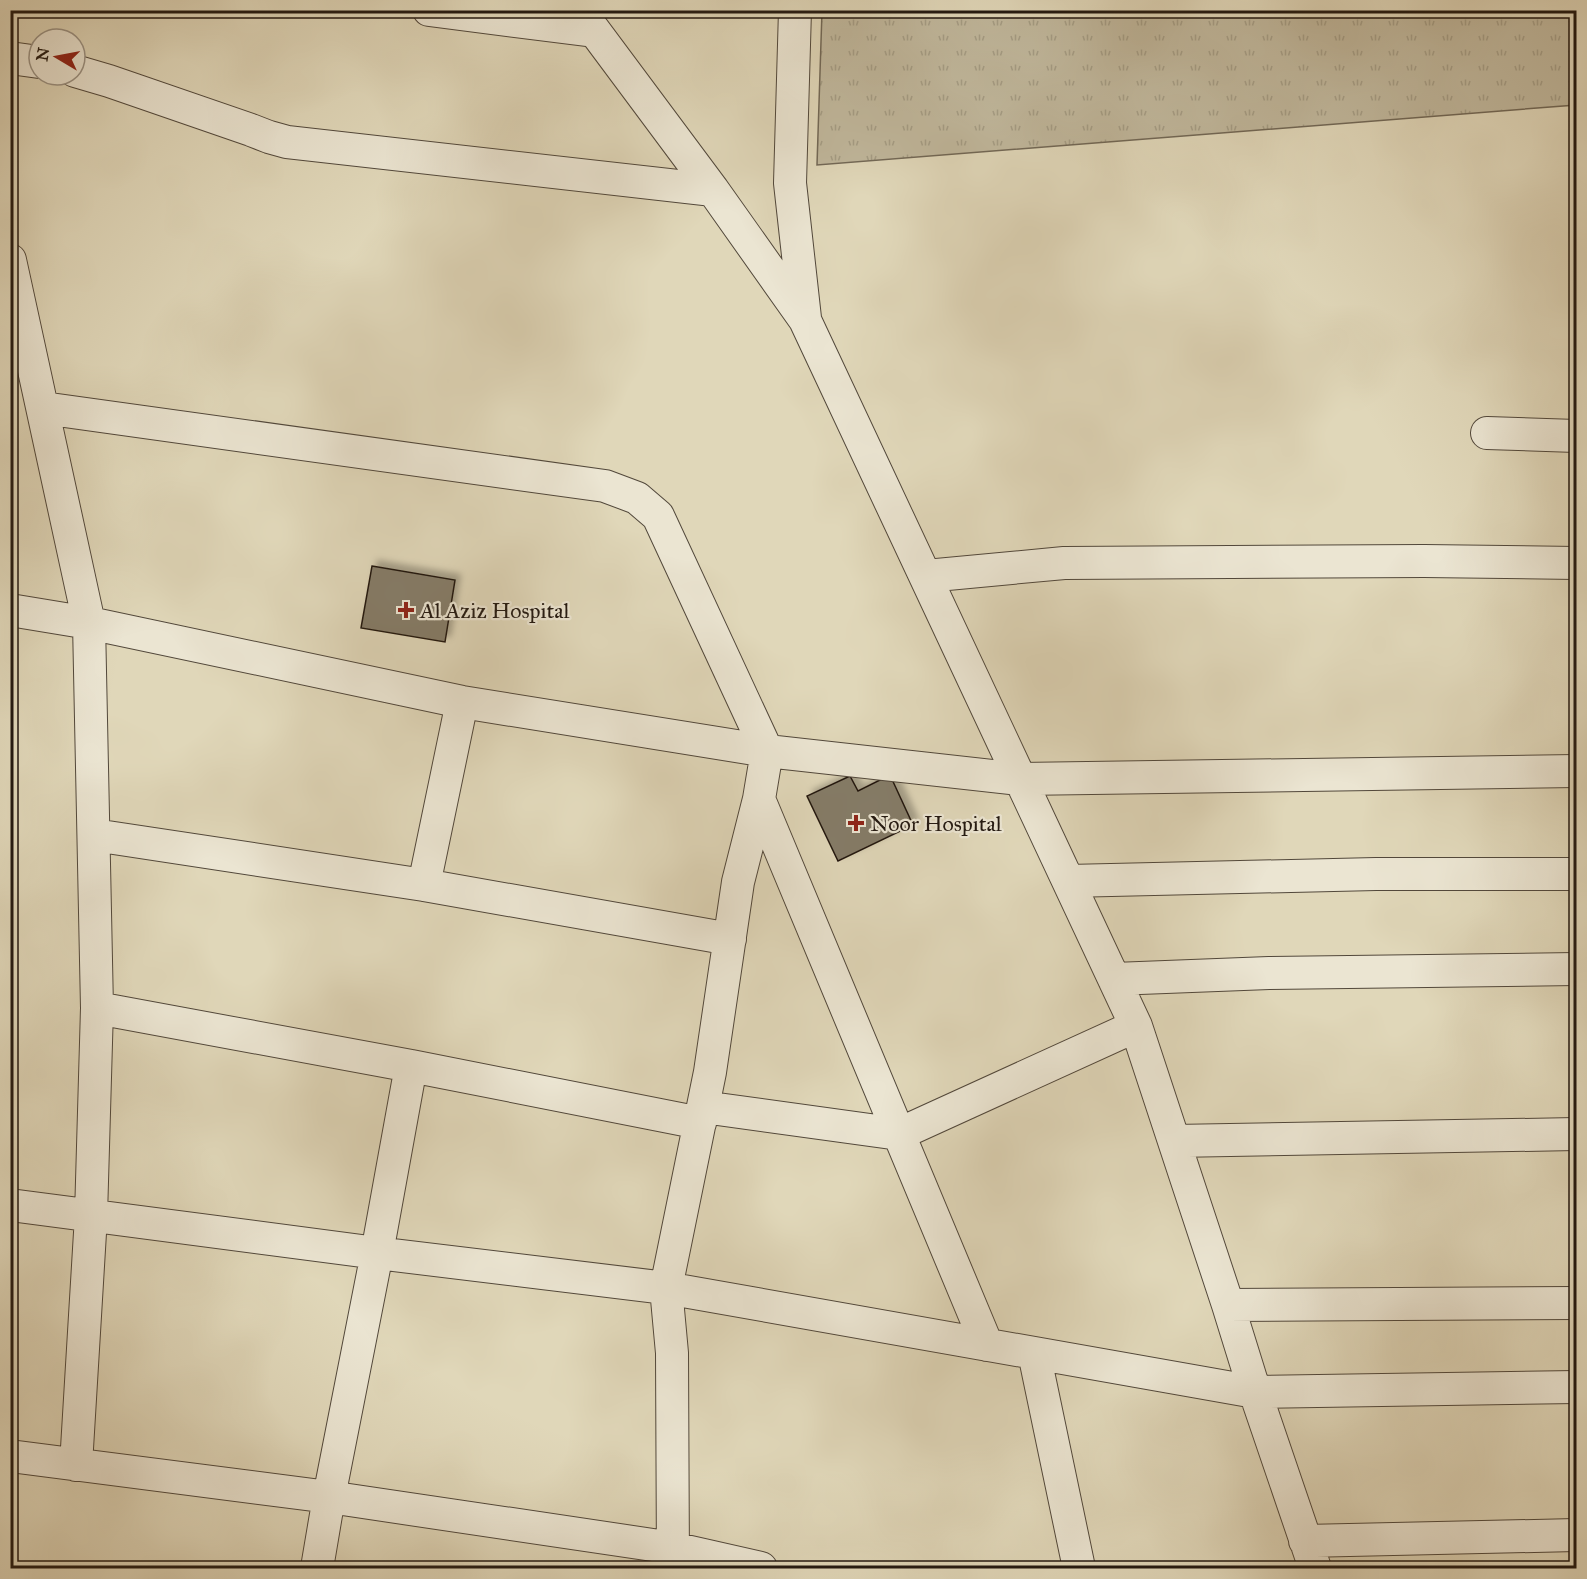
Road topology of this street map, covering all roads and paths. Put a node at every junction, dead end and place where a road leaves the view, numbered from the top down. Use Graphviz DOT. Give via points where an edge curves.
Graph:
graph roads {
  1 [pos="429,10"];
  2 [pos="795,10"];
  3 [pos="586,21"];
  4 [pos="10,58"];
  5 [pos="27,60"];
  6 [pos="87,75"];
  7 [pos="713,190"];
  8 [pos="10,260"];
  9 [pos="805,320"];
  10 [pos="43,408"];
  11 [pos="1487,433"];
  12 [pos="1576,436"];
  13 [pos="1576,563"];
  14 [pos="926,576"];
  15 [pos="10,610"];
  16 [pos="89,623"];
  17 [pos="462,702"];
  18 [pos="767,751"];
  19 [pos="1576,771"];
  20 [pos="1020,779"];
  21 [pos="759,799"];
  22 [pos="94,835"];
  23 [pos="1576,874"];
  24 [pos="1068,881"];
  25 [pos="424,885"];
  26 [pos="730,939"];
  27 [pos="1576,969"];
  28 [pos="1114,979"];
  29 [pos="97,1008"];
  30 [pos="1136,1026"];
  31 [pos="411,1066"];
  32 [pos="701,1115"];
  33 [pos="899,1134"];
  34 [pos="1576,1134"];
  35 [pos="1174,1141"];
  36 [pos="10,1206"];
  37 [pos="91,1216"];
  38 [pos="377,1253"];
  39 [pos="666,1288"];
  40 [pos="1576,1303"];
  41 [pos="1228,1305"];
  42 [pos="987,1345"];
  43 [pos="1034,1353"];
  44 [pos="1576,1387"];
  45 [pos="1255,1392"];
  46 [pos="10,1456"];
  47 [pos="75,1465"];
  48 [pos="329,1497"];
  49 [pos="1576,1535"];
  50 [pos="1310,1555"];
  51 [pos="673,1558"];
  52 [pos="317,1569"];
  53 [pos="761,1569"];
  54 [pos="1079,1569"];
  1 -- 3 [label="street"];
  2 -- 9 [label="street" via="790,183"];
  3 -- 7 [label="street"];
  4 -- 5 [label="street"];
  6 -- 7 [label="street" via="287,142"];
  7 -- 9 [label="street"];
  8 -- 10 [label="street"];
  9 -- 14 [label="street"];
  10 -- 16 [label="street"];
  10 -- 18 [label="street" via="604,486 637,498 658,516"];
  11 -- 12 [label="street"];
  13 -- 14 [label="street" via="1064,563"];
  14 -- 20 [label="street"];
  15 -- 16 [label="street"];
  16 -- 17 [label="street"];
  16 -- 22 [label="street"];
  17 -- 18 [label="street"];
  17 -- 25 [label="street"];
  18 -- 20 [label="street"];
  18 -- 21 [label="street"];
  19 -- 20 [label="street"];
  20 -- 24 [label="street"];
  21 -- 26 [label="street" via="738,882"];
  21 -- 33 [label="street"];
  22 -- 25 [label="street"];
  22 -- 29 [label="street"];
  23 -- 24 [label="street"];
  24 -- 28 [label="street"];
  25 -- 26 [label="street"];
  26 -- 32 [label="street"];
  27 -- 28 [label="street"];
  28 -- 30 [label="street"];
  29 -- 31 [label="street"];
  29 -- 37 [label="street"];
  30 -- 33 [label="street"];
  30 -- 35 [label="street"];
  31 -- 32 [label="street"];
  31 -- 38 [label="street"];
  32 -- 33 [label="street"];
  32 -- 39 [label="street"];
  33 -- 42 [label="street"];
  34 -- 35 [label="street"];
  35 -- 41 [label="street"];
  36 -- 37 [label="street"];
  37 -- 38 [label="street"];
  37 -- 47 [label="street"];
  38 -- 39 [label="street"];
  38 -- 48 [label="street"];
  39 -- 42 [label="street"];
  39 -- 51 [label="street" via="672,1353"];
  40 -- 41 [label="street"];
  41 -- 45 [label="street"];
  42 -- 43 [label="street"];
  43 -- 45 [label="street"];
  43 -- 54 [label="street"];
  44 -- 45 [label="street"];
  45 -- 50 [label="street"];
  46 -- 47 [label="street"];
  47 -- 48 [label="street"];
  48 -- 51 [label="street"];
  48 -- 52 [label="street"];
  49 -- 50 [label="street"];
  51 -- 53 [label="street"];
}
